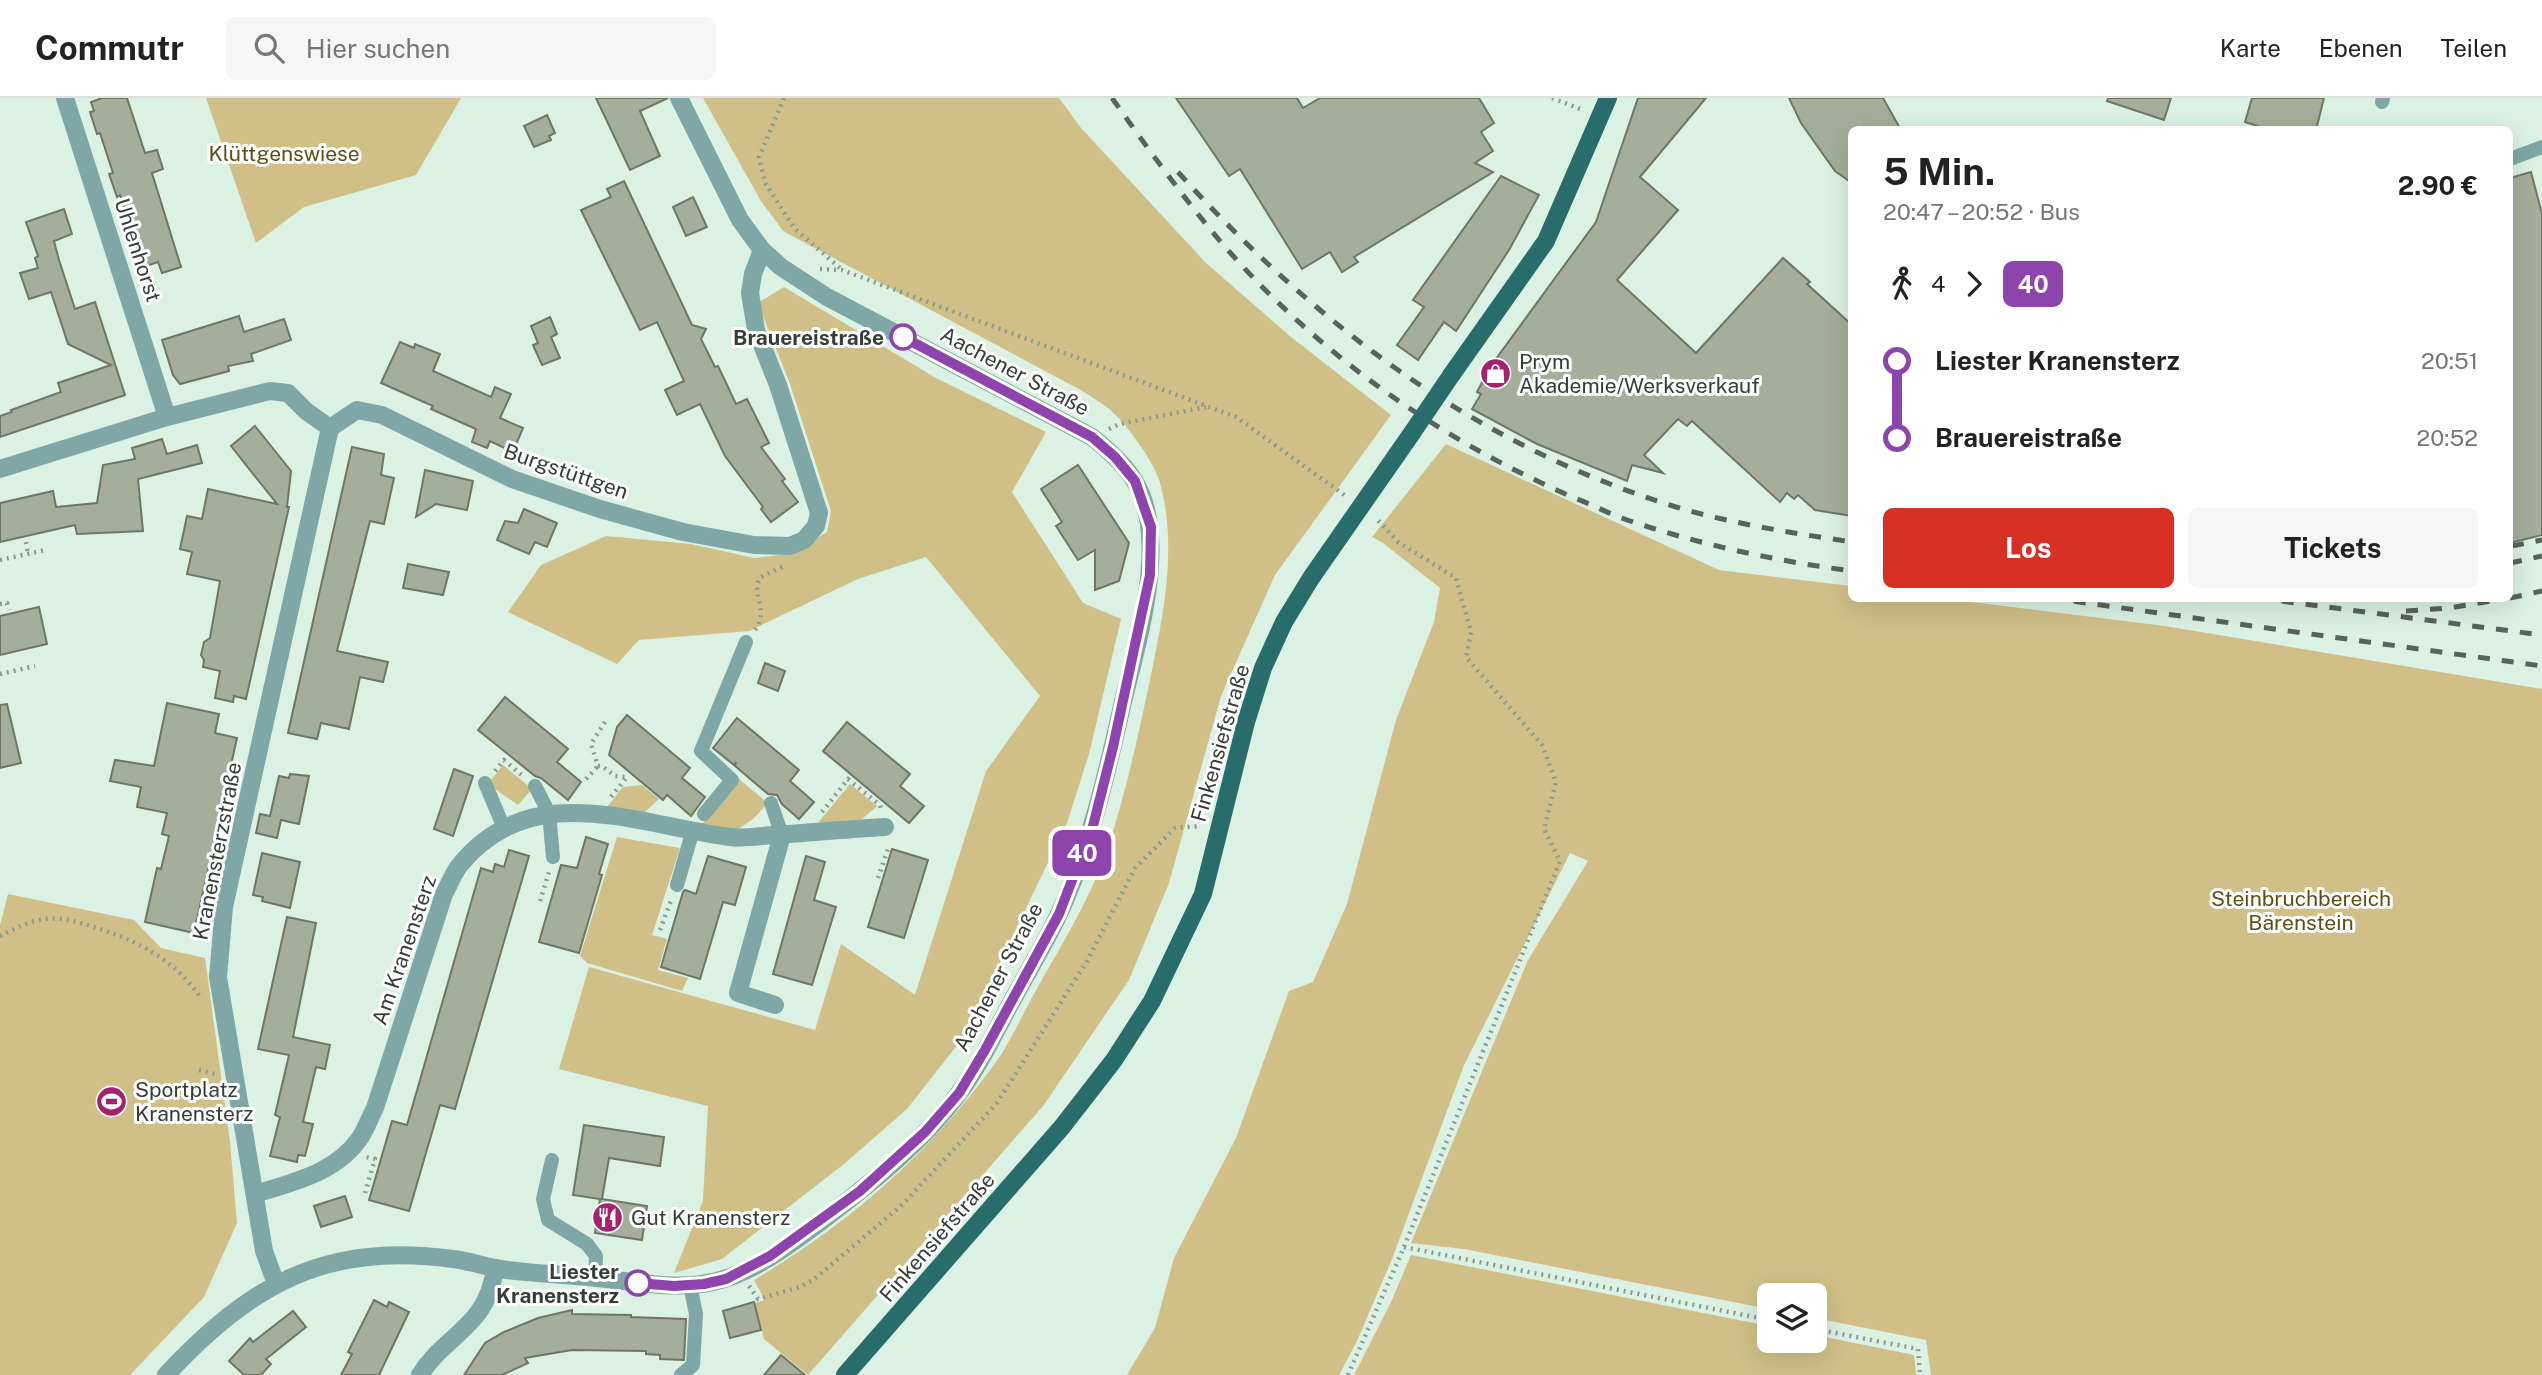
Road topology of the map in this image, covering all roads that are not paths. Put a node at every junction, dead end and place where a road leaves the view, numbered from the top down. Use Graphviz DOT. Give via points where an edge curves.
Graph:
graph roads {
  1 [pos="65,98"];
  2 [pos="679,98"];
  3 [pos="1608,98"];
  4 [pos="2542,147"];
  5 [pos="2513,158"];
  6 [pos="762,250"];
  7 [pos="167,417"];
  8 [pos="330,428"];
  9 [pos="0,469"];
  10 [pos="750,636"];
  11 [pos="485,783"];
  12 [pos="533,785"];
  13 [pos="771,803"];
  14 [pos="549,813"];
  15 [pos="704,814"];
  16 [pos="885,827"];
  17 [pos="504,828"];
  18 [pos="693,830"];
  19 [pos="782,835"];
  20 [pos="553,857"];
  21 [pos="677,885"];
  22 [pos="775,1005"];
  23 [pos="552,1160"];
  24 [pos="255,1194"];
  25 [pos="496,1268"];
  26 [pos="595,1277"];
  27 [pos="276,1284"];
  28 [pos="690,1285"];
  29 [pos="166,1375"];
  30 [pos="421,1375"];
  31 [pos="681,1375"];
  32 [pos="845,1375"];
  1 -- 7 [label="street, Uhlenhorst"];
  2 -- 6 [label="street, Aachener Straße" via="740,220"];
  3 -- 32 [label="main road, Finkensiefstraße, bridge" via="1546,241 1291,611 1263,668 1246,722 1203,894 1152,1001 1062,1127"];
  4 -- 5 [label="lane"];
  6 -- 8 [label="street, Burgstüttgen" via="750,293 756,330 819,513 816,526 804,540 790,546 754,545 683,532 600,509 512,479 382,415 357,410"];
  6 -- 28 [label="street, Aachener Straße" via="827,297 1092,437 1135,481 1151,527 1150,575 1093,826 1059,914 959,1093 878,1175 804,1234 743,1272"];
  7 -- 8 [label="street" via="270,391 288,393"];
  7 -- 9 [label="street"];
  8 -- 24 [label="street, Kranensterzstraße" via="225,907 218,977"];
  10 -- 15 [label="lane" via="701,751 732,780"];
  11 -- 17 [label="lane"];
  12 -- 14 [label="lane"];
  13 -- 19 [label="lane"];
  14 -- 17 [label="street, Am Kranensterz"];
  14 -- 18 [label="street, Am Kranensterz" via="601,814"];
  14 -- 20 [label="lane"];
  16 -- 19 [label="street, Am Kranensterz"];
  17 -- 24 [label="street, Am Kranensterz" via="459,866 444,894 375,1108 360,1137 340,1159 308,1178"];
  18 -- 19 [label="street, Am Kranensterz" via="732,838"];
  18 -- 21 [label="lane"];
  19 -- 22 [label="street" via="738,993"];
  23 -- 26 [label="lane" via="543,1199 548,1220 587,1244 596,1256"];
  24 -- 27 [label="street, Kranensterzstraße" via="264,1251"];
  25 -- 26 [label="street, Aachener Straße"];
  25 -- 27 [label="street, Aachener Straße" via="453,1259 388,1255 328,1262"];
  25 -- 30 [label="street" via="480,1311 431,1358"];
  26 -- 28 [label="street, Aachener Straße"];
  27 -- 29 [label="street, Aachener Straße" via="234,1310"];
  28 -- 31 [label="lane" via="696,1314 693,1365"];
}
